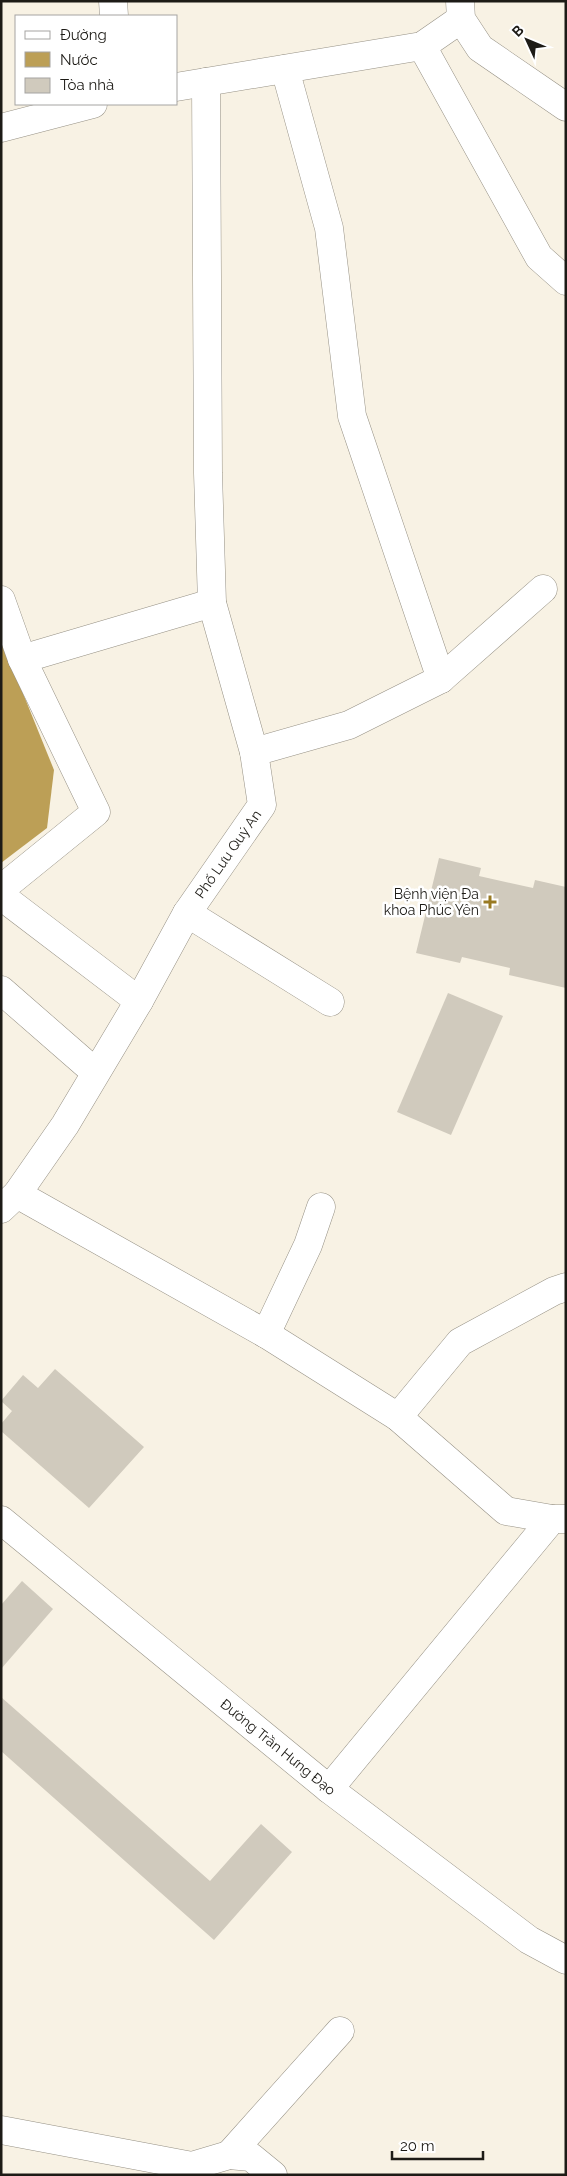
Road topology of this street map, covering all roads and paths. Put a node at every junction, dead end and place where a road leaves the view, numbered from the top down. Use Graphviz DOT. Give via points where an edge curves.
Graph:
graph roads {
  1 [pos="113,1"];
  2 [pos="460,10"];
  3 [pos="114,15"];
  4 [pos="422,46"];
  5 [pos="285,69"];
  6 [pos="206,82"];
  7 [pos="178,87"];
  8 [pos="89,105"];
  9 [pos="566,107"];
  10 [pos="1,128"];
  11 [pos="566,281"];
  12 [pos="543,588"];
  13 [pos="1,600"];
  14 [pos="212,604"];
  15 [pos="22,659"];
  16 [pos="441,679"];
  17 [pos="254,752"];
  18 [pos="1,889"];
  19 [pos="1,896"];
  20 [pos="187,914"];
  21 [pos="1,990"];
  22 [pos="139,1001"];
  23 [pos="330,1002"];
  24 [pos="95,1072"];
  25 [pos="9,1202"];
  26 [pos="321,1207"];
  27 [pos="566,1287"];
  28 [pos="266,1334"];
  29 [pos="398,1417"];
  30 [pos="559,1519"];
  31 [pos="1,1520"];
  32 [pos="329,1789"];
  33 [pos="566,1960"];
  34 [pos="340,2031"];
  35 [pos="1,2130"];
  36 [pos="229,2155"];
  37 [pos="191,2170"];
  38 [pos="273,2175"];
  1 -- 3 [label="street"];
  2 -- 4 [label="street"];
  2 -- 9 [label="street" via="480,48"];
  4 -- 5 [label="street"];
  4 -- 11 [label="street" via="539,256"];
  5 -- 6 [label="street"];
  5 -- 16 [label="street" via="329,228 352,416"];
  6 -- 7 [label="street"];
  6 -- 14 [label="street, Phố Lưu Quý An"];
  8 -- 10 [label="street"];
  12 -- 16 [label="street"];
  13 -- 15 [label="street"];
  14 -- 15 [label="street"];
  14 -- 17 [label="street, Phố Lưu Quý An"];
  15 -- 18 [label="street" via="96,812"];
  16 -- 17 [label="street" via="349,725"];
  17 -- 20 [label="street, Phố Lưu Quý An" via="262,805"];
  19 -- 22 [label="street"];
  20 -- 22 [label="street, Phố Lưu Quý An"];
  20 -- 23 [label="street"];
  21 -- 24 [label="street"];
  22 -- 24 [label="street, Phố Lưu Quý An"];
  24 -- 25 [label="street, Phố Lưu Quý An" via="65,1125"];
  25 -- 28 [label="street"];
  26 -- 28 [label="street" via="308,1245"];
  27 -- 29 [label="street" via="460,1342"];
  28 -- 29 [label="street"];
  29 -- 30 [label="street" via="506,1511"];
  30 -- 32 [label="street"];
  31 -- 32 [label="street, Đường Trần Hưng Đạo"];
  32 -- 33 [label="street, Đường Trần Hưng Đạo" via="529,1940"];
  34 -- 36 [label="street"];
  35 -- 37 [label="street"];
  36 -- 37 [label="street"];
  36 -- 38 [label="street" via="251,2157"];
}
